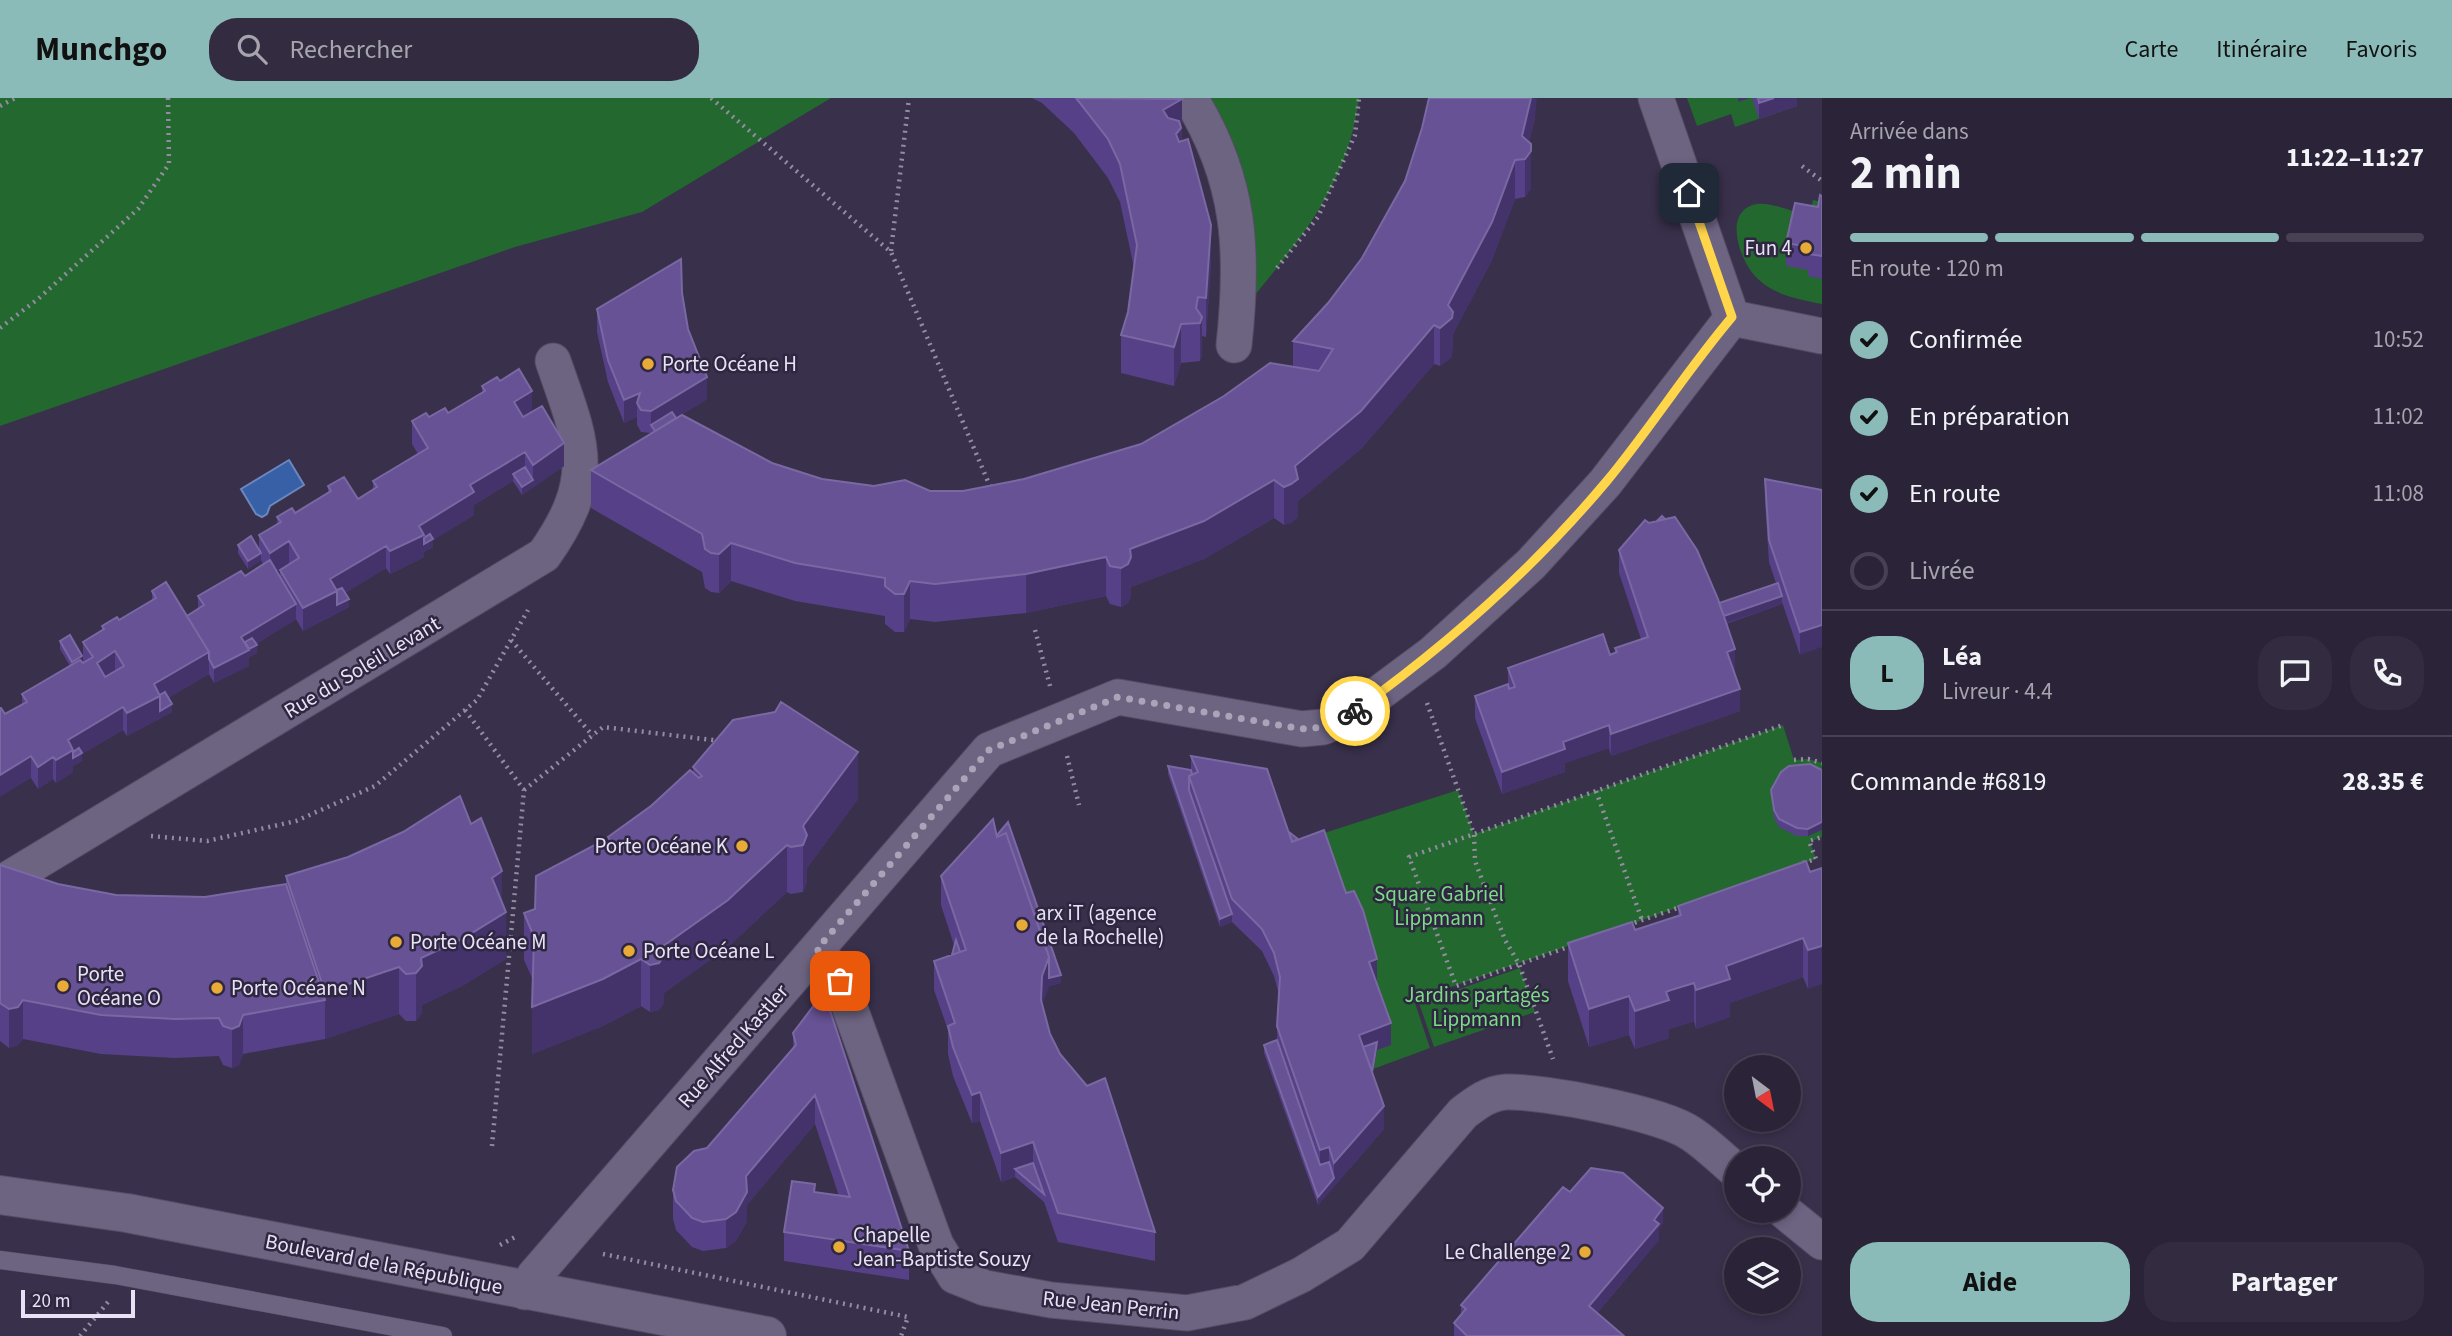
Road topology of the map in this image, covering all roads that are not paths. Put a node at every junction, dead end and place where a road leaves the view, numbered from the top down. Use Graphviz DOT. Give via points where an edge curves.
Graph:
graph roads {
  1 [pos="1190,98"];
  2 [pos="1656,98"];
  3 [pos="1732,317"];
  4 [pos="1236,331"];
  5 [pos="1822,336"];
  6 [pos="553,361"];
  7 [pos="0,884"];
  8 [pos="817,949"];
  9 [pos="1724,1161"];
  10 [pos="0,1195"];
  11 [pos="1799,1223"];
  12 [pos="1822,1242"];
  13 [pos="0,1260"];
  14 [pos="525,1292"];
  15 [pos="443,1336"];
  16 [pos="767,1336"];
  1 -- 4 [label="street" via="1208,127 1237,217"];
  2 -- 3 [label="street"];
  3 -- 5 [label="street"];
  3 -- 8 [label="street, Rue Alfred Kastler" via="1571,521 1485,607 1347,717 1323,727 1277,726 1118,697 989,750"];
  6 -- 7 [label="street, Rue du Soleil Levant" via="577,429 582,475 567,522 544,555"];
  8 -- 9 [label="street, Rue Jean Perrin" via="840,981 936,1245 955,1276 985,1288 1051,1300 1187,1313 1245,1302 1350,1245 1463,1113 1482,1098 1505,1092 1642,1115 1689,1131"];
  8 -- 14 [label="street, Rue Alfred Kastler" via="534,1276"];
  10 -- 14 [label="main road, Boulevard de la République" via="127,1213"];
  11 -- 12 [label="street"];
  13 -- 15 [label="lane" via="115,1275"];
  14 -- 16 [label="main road, Boulevard de la République"];
}
